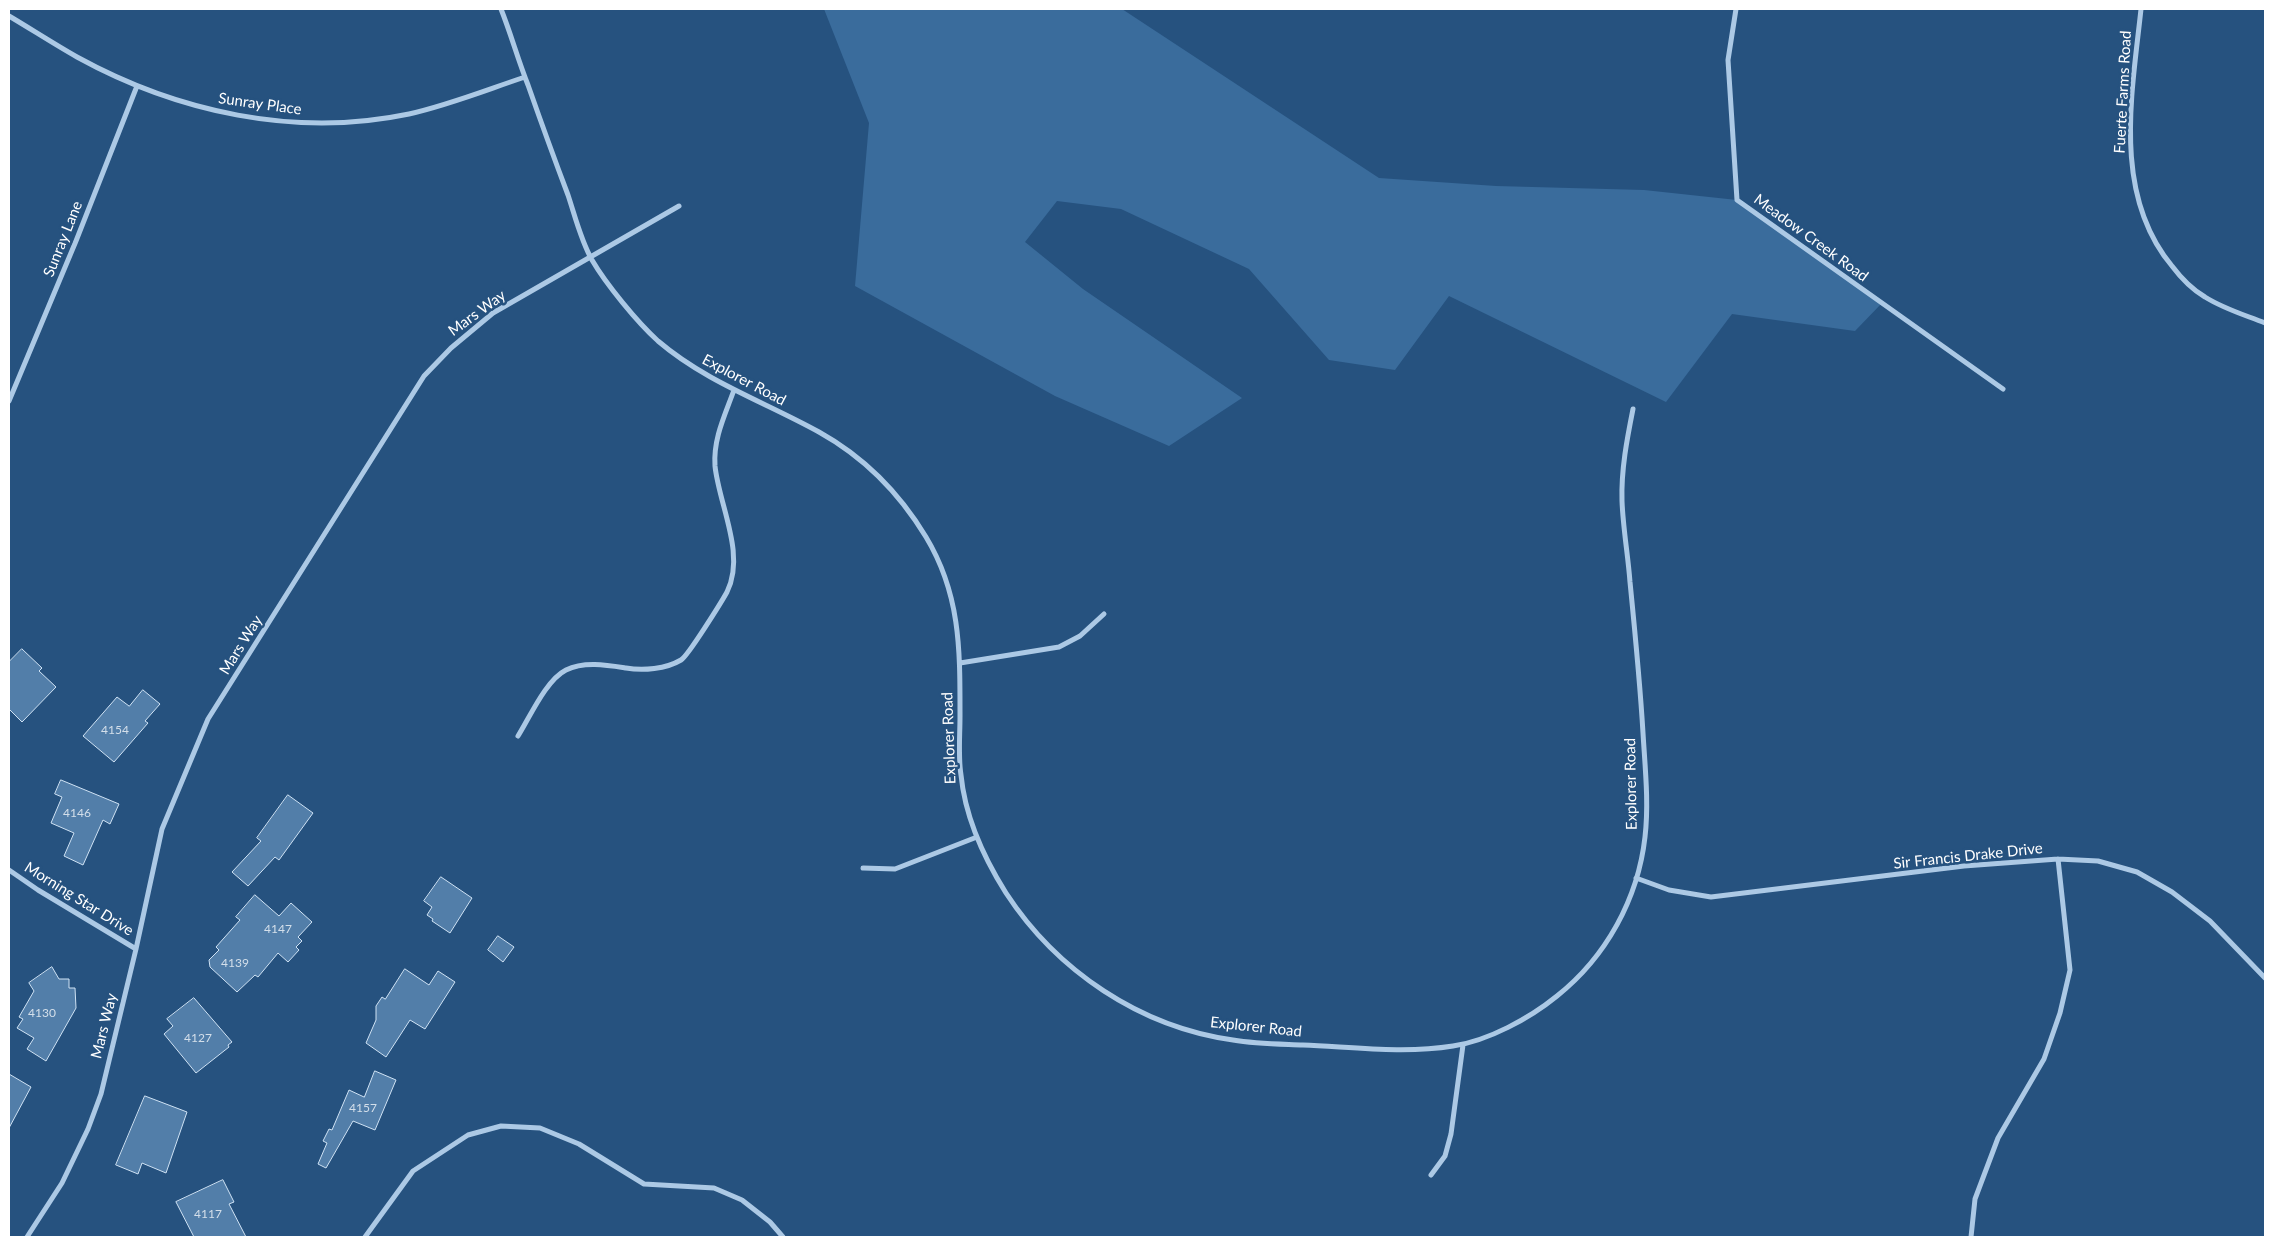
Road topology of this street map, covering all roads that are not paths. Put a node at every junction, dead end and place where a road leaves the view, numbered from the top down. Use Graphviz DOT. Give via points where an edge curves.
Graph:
graph roads {
  1 [pos="501,9"];
  2 [pos="1736,9"];
  3 [pos="2141,9"];
  4 [pos="9,16"];
  5 [pos="525,77"];
  6 [pos="137,86"];
  7 [pos="679,206"];
  8 [pos="590,258"];
  9 [pos="2265,322"];
  10 [pos="2003,389"];
  11 [pos="734,390"];
  12 [pos="9,401"];
  13 [pos="1633,409"];
  14 [pos="1104,614"];
  15 [pos="960,663"];
  16 [pos="518,736"];
  17 [pos="977,837"];
  18 [pos="2058,859"];
  19 [pos="863,868"];
  20 [pos="9,870"];
  21 [pos="1636,878"];
  22 [pos="136,949"];
  23 [pos="2265,978"];
  24 [pos="1463,1045"];
  25 [pos="1431,1175"];
  26 [pos="27,1237"];
  27 [pos="365,1237"];
  28 [pos="783,1237"];
  29 [pos="1971,1237"];
  1 -- 5 [label="street, Explorer Road"];
  2 -- 10 [label="street, Meadow Creek Road" via="1728,60 1737,200"];
  3 -- 9 [label="street, Fuerte Farms Road" via="2132,102 2131,153 2135,191 2147,227 2166,260 2190,286 2219,305"];
  4 -- 6 [label="street, Sunray Place" via="78,58"];
  5 -- 6 [label="street, Sunray Place" via="436,108 350,122 322,123 236,116"];
  5 -- 8 [label="street, Explorer Road"];
  6 -- 12 [label="street, Sunray Lane"];
  7 -- 8 [label="street, Mars Way"];
  8 -- 11 [label="street, Explorer Road" via="655,338 692,367"];
  8 -- 22 [label="street, Mars Way" via="493,313 450,348 424,376 208,719 162,829"];
  11 -- 15 [label="street, Explorer Road" via="843,447 902,502 932,546 953,596"];
  11 -- 16 [label="street" via="716,438 715,466 735,566 728,591 683,659 666,666 635,670 582,665 566,670 548,687"];
  13 -- 21 [label="street, Explorer Road" via="1626,442 1622,499 1640,687 1646,794 1645,837"];
  14 -- 15 [label="street" via="1080,636 1059,647"];
  15 -- 17 [label="street, Explorer Road" via="960,769 964,798"];
  17 -- 19 [label="street" via="895,869"];
  17 -- 24 [label="street, Explorer Road" via="1003,889 1038,935 1079,974 1153,1018 1205,1035 1258,1043 1424,1050"];
  18 -- 21 [label="street, Sir Francis Drake Drive" via="1964,866 1711,897 1669,890"];
  18 -- 23 [label="street, Sir Francis Drake Drive" via="2118,865 2155,881 2210,921"];
  18 -- 29 [label="street" via="2070,970 2044,1059 1998,1138 1975,1198"];
  20 -- 22 [label="street, Morning Star Drive"];
  21 -- 24 [label="street, Explorer Road" via="1611,934 1582,974 1523,1019"];
  22 -- 26 [label="street, Mars Way" via="101,1094 88,1129 62,1183"];
  24 -- 25 [label="street" via="1451,1134 1445,1156"];
  27 -- 28 [label="street" via="413,1171 468,1135 501,1126 540,1128 579,1144 644,1184 714,1188 742,1200"];
}
